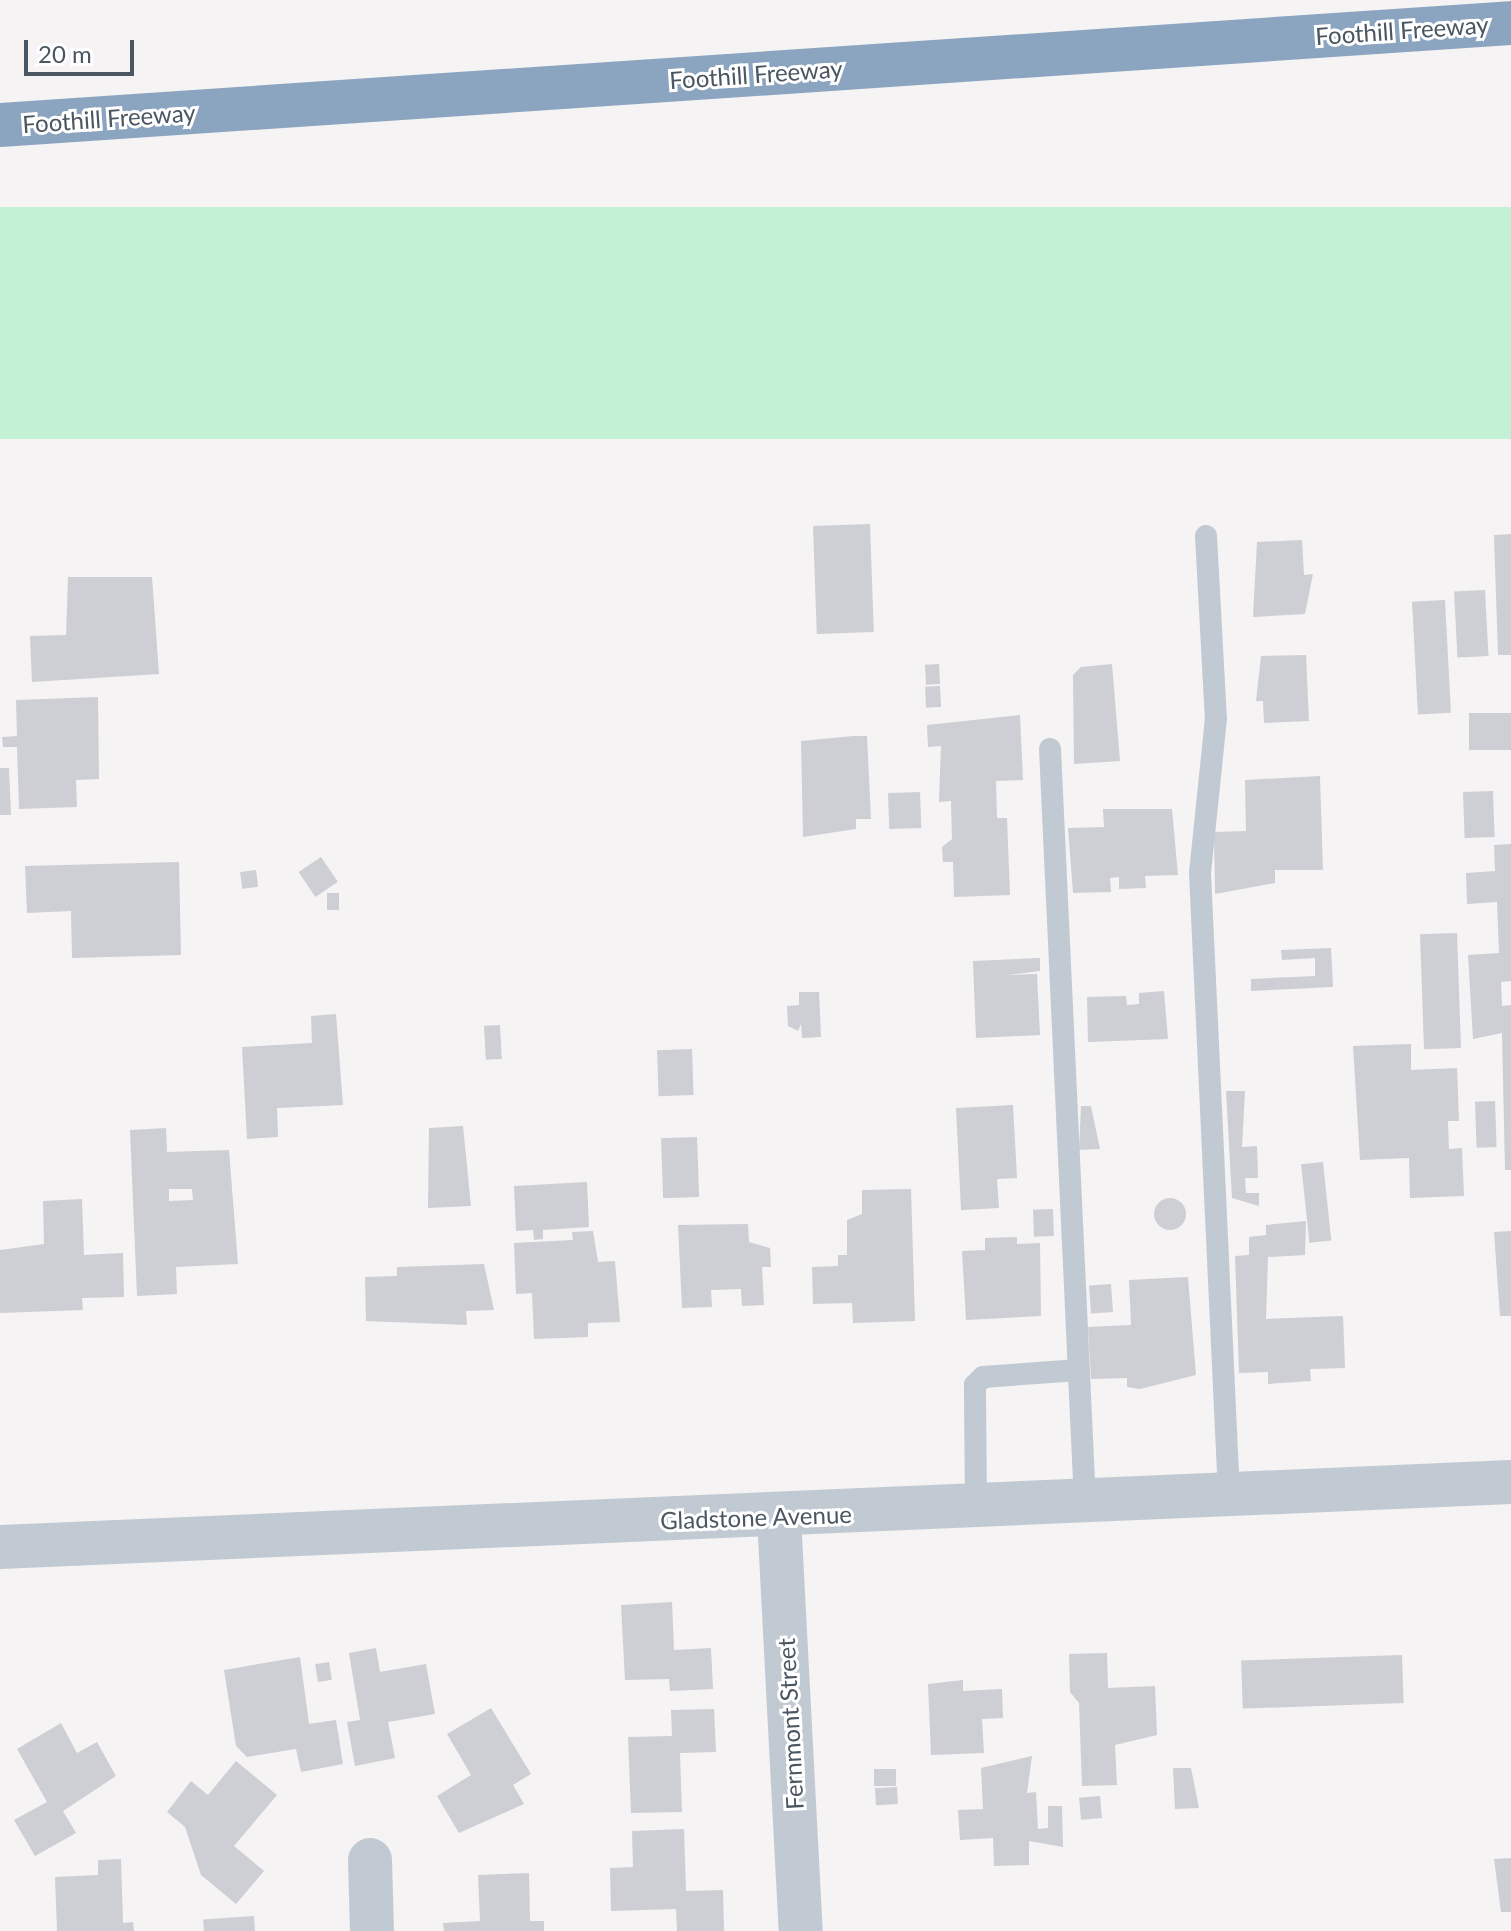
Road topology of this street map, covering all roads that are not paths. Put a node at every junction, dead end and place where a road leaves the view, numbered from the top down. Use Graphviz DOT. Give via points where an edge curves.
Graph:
graph roads {
  1 [pos="1511,23"];
  2 [pos="0,125"];
  3 [pos="1206,536"];
  4 [pos="1050,749"];
  5 [pos="1079,1370"];
  6 [pos="1511,1482"];
  7 [pos="1229,1496"];
  8 [pos="1085,1503"];
  9 [pos="976,1508"];
  10 [pos="779,1517"];
  11 [pos="0,1547"];
  12 [pos="370,1860"];
  13 [pos="372,1931"];
  14 [pos="801,1931"];
  1 -- 2 [label="highway, Foothill Freeway"];
  3 -- 7 [label="lane" via="1216,718 1200,873"];
  4 -- 5 [label="lane"];
  5 -- 8 [label="lane"];
  5 -- 9 [label="lane" via="983,1377 975,1385"];
  6 -- 7 [label="street, Gladstone Avenue"];
  7 -- 8 [label="street, Gladstone Avenue"];
  8 -- 9 [label="street, Gladstone Avenue"];
  9 -- 10 [label="street, Gladstone Avenue"];
  10 -- 11 [label="street, Gladstone Avenue"];
  10 -- 14 [label="street, Fernmont Street"];
  12 -- 13 [label="street"];
}
